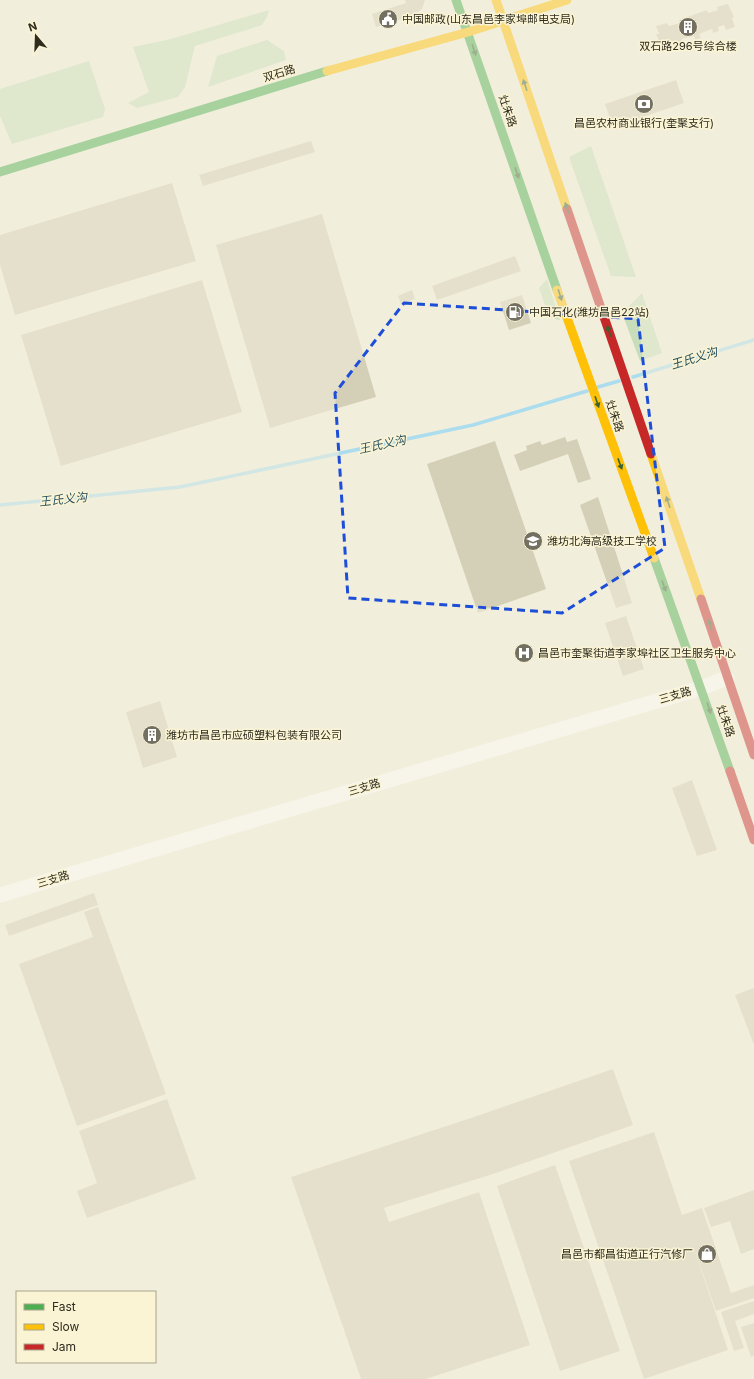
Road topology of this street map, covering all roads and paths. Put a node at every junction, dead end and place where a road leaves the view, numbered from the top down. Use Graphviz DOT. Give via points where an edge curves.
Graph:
graph roads {
  1 [pos="456,0"];
  2 [pos="496,0"];
  3 [pos="567,0"];
  4 [pos="503,21"];
  5 [pos="468,32"];
  6 [pos="0,172"];
  7 [pos="727,678"];
  8 [pos="702,688"];
  9 [pos="754,755"];
  10 [pos="754,840"];
  11 [pos="0,895"];
  1 -- 5 [label="main road, 灶朱路"];
  2 -- 4 [label="main road, 灶朱路"];
  3 -- 4 [label="main road, 双石路"];
  4 -- 5 [label="main road, 双石路"];
  7 -- 4 [label="main road, 灶朱路, one-way"];
  5 -- 6 [label="main road, 双石路" via="304,77"];
  5 -- 8 [label="main road, 灶朱路, one-way" via="571,330"];
  7 -- 8 [label="street, 三支路"];
  7 -- 9 [label="main road, 灶朱路"];
  8 -- 10 [label="main road, 灶朱路, one-way"];
  8 -- 11 [label="street, 三支路"];
}
